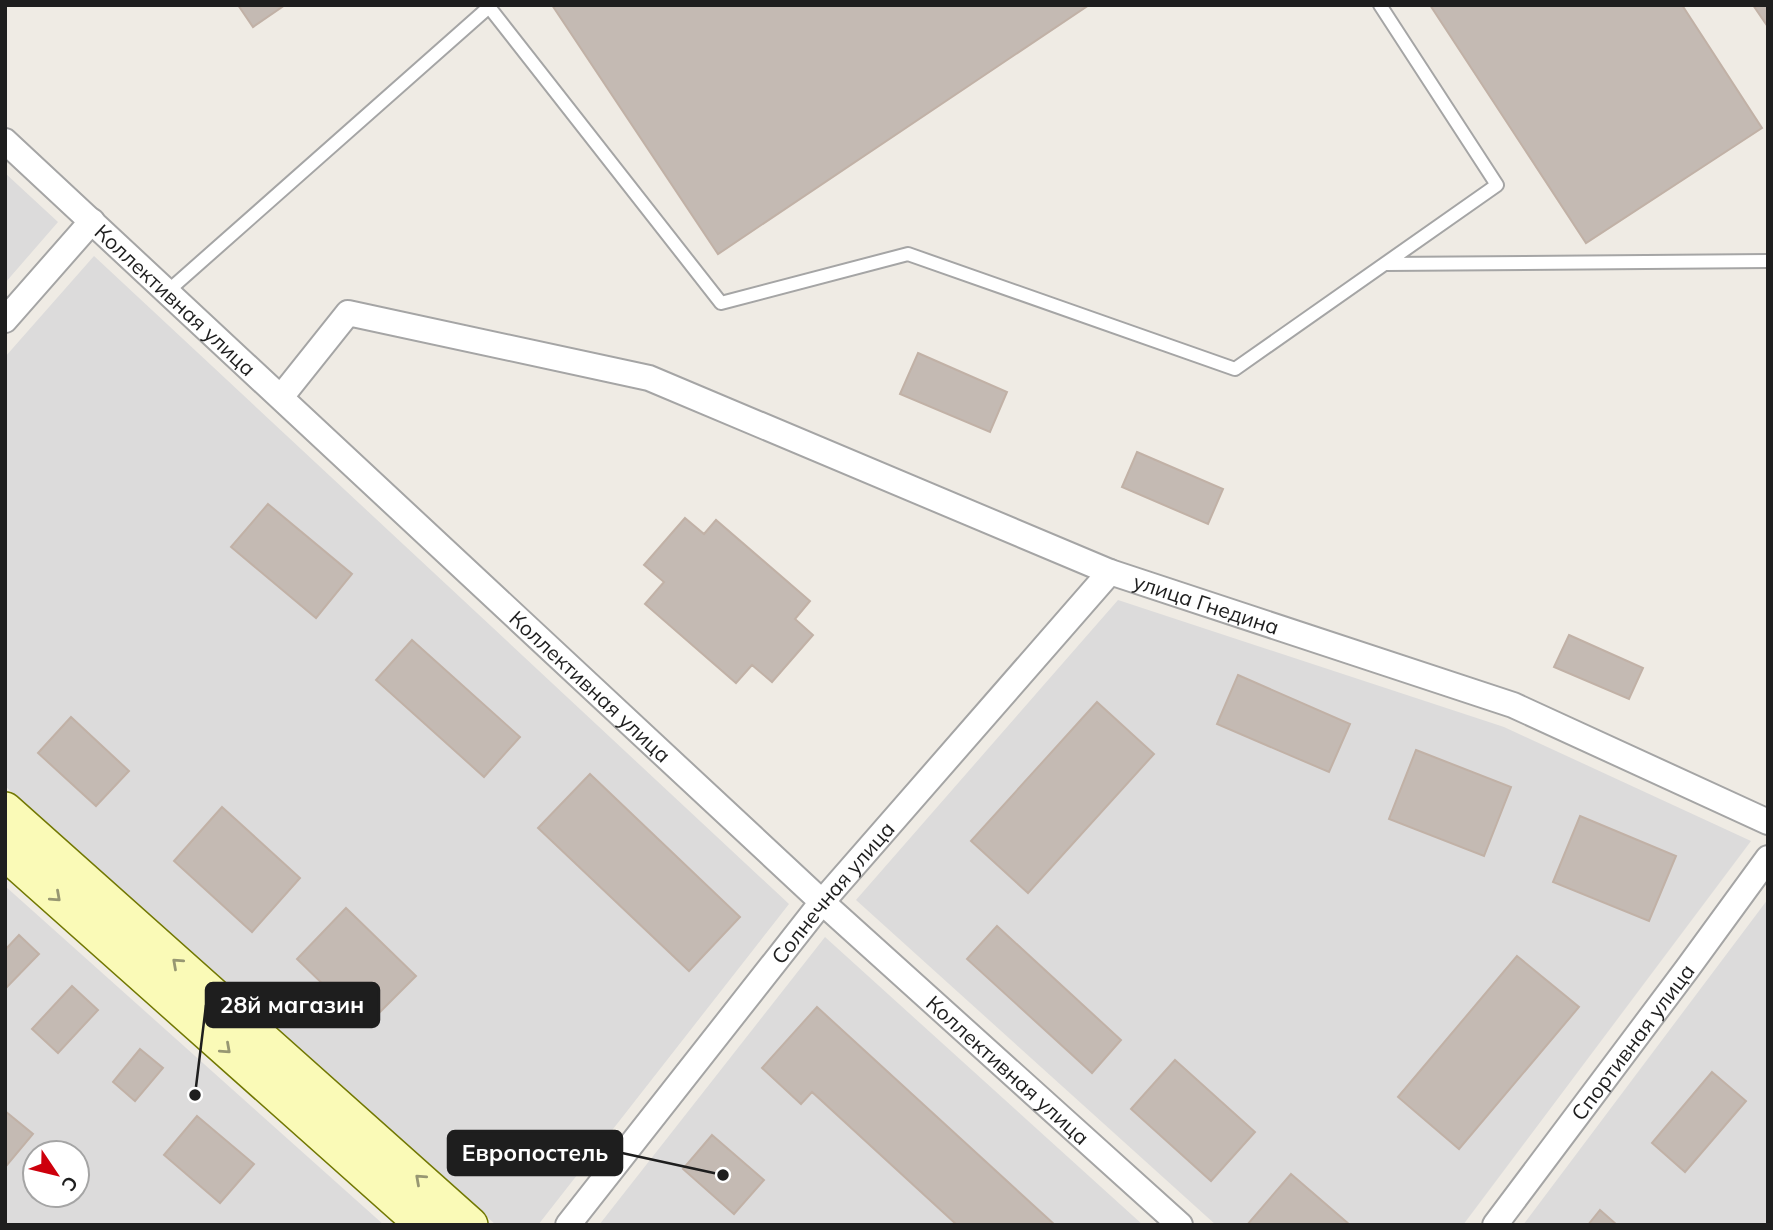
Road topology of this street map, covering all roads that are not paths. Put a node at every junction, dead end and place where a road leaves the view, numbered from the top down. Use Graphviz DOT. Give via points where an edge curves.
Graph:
graph roads {
  1 [pos="1380,5"];
  2 [pos="5,141"];
  3 [pos="92,221"];
  4 [pos="1768,261"];
  5 [pos="1385,264"];
  6 [pos="168,291"];
  7 [pos="5,320"];
  8 [pos="281,397"];
  9 [pos="1110,572"];
  10 [pos="5,810"];
  11 [pos="1768,822"];
  12 [pos="5,852"];
  13 [pos="1768,858"];
  14 [pos="822,902"];
  15 [pos="424,1225"];
  16 [pos="471,1225"];
  17 [pos="568,1225"];
  18 [pos="1180,1225"];
  19 [pos="1495,1225"];
  1 -- 5 [label="lane" via="1497,185"];
  2 -- 3 [label="street, Коллективная улица"];
  3 -- 6 [label="street, Коллективная улица"];
  3 -- 7 [label="street"];
  4 -- 5 [label="lane"];
  5 -- 6 [label="lane" via="1235,369 908,254 721,303 489,7"];
  6 -- 8 [label="street, Коллективная улица"];
  8 -- 9 [label="street, улица Гнедина" via="348,313 649,378"];
  8 -- 14 [label="street, Коллективная улица"];
  9 -- 11 [label="street, улица Гнедина" via="1513,705"];
  9 -- 14 [label="street, Солнечная улица"];
  16 -- 10 [label="main road, one-way"];
  12 -- 15 [label="main road, one-way"];
  13 -- 19 [label="street, Спортивная улица"];
  14 -- 17 [label="street, Солнечная улица"];
  14 -- 18 [label="street, Коллективная улица"];
}
